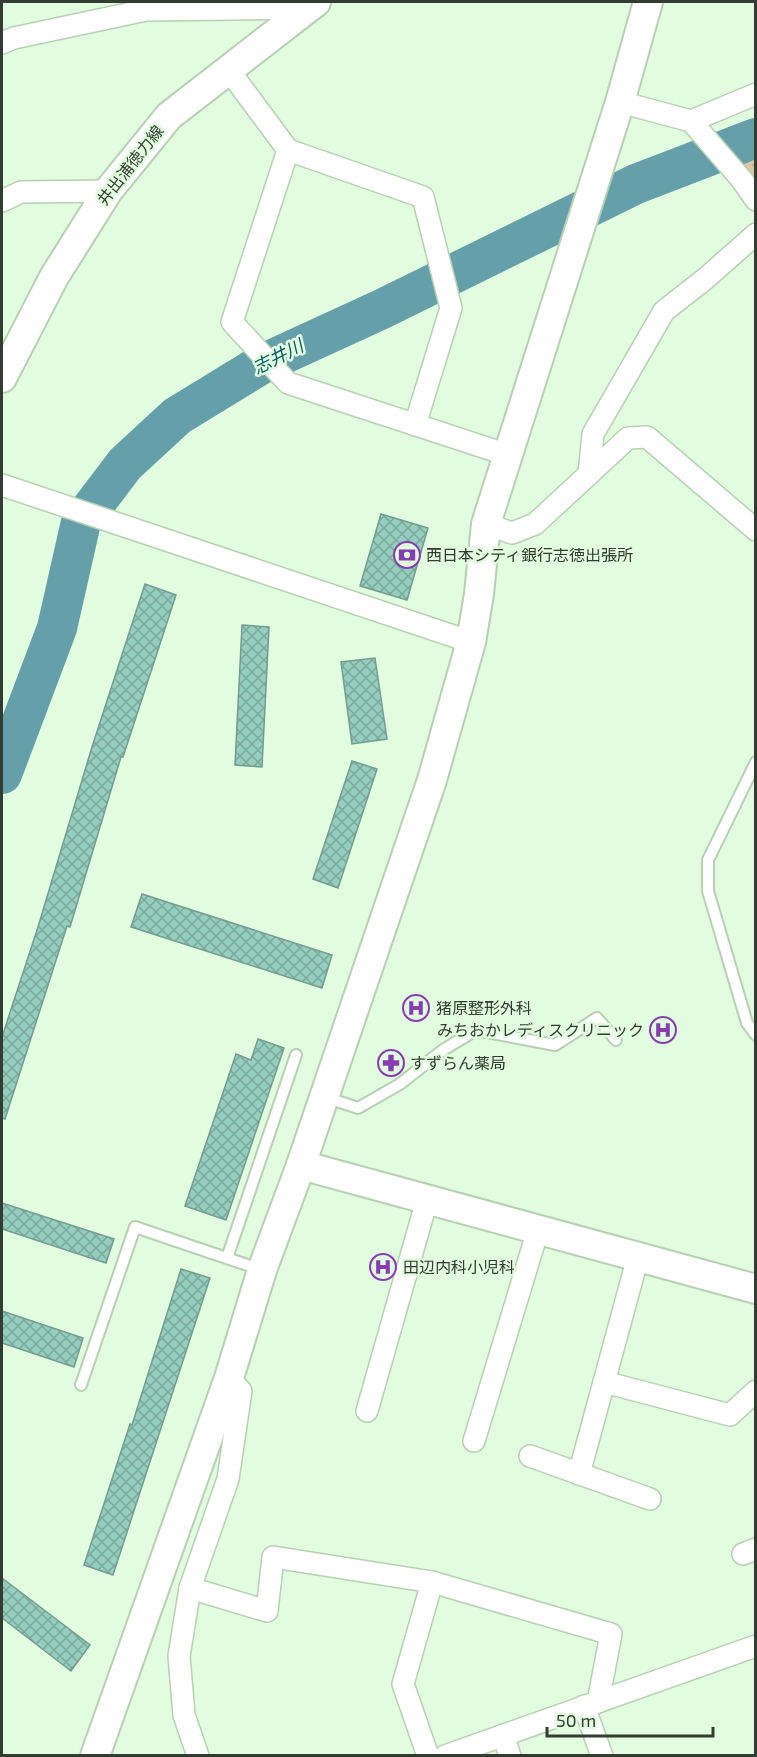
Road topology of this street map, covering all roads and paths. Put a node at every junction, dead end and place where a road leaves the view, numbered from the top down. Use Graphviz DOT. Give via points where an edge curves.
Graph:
graph roads {
  1 [pos="648,2"];
  2 [pos="310,4"];
  3 [pos="141,6"];
  4 [pos="2,43"];
  5 [pos="228,69"];
  6 [pos="756,94"];
  7 [pos="620,102"];
  8 [pos="691,121"];
  9 [pos="288,150"];
  10 [pos="108,191"];
  11 [pos="756,200"];
  12 [pos="2,201"];
  13 [pos="756,234"];
  14 [pos="2,378"];
  15 [pos="415,425"];
  16 [pos="508,455"];
  17 [pos="589,474"];
  18 [pos="2,485"];
  19 [pos="486,524"];
  20 [pos="756,530"];
  21 [pos="471,642"];
  22 [pos="756,762"];
  23 [pos="756,1035"];
  24 [pos="616,1040"];
  25 [pos="296,1055"];
  26 [pos="324,1096"];
  27 [pos="301,1165"];
  28 [pos="427,1200"];
  29 [pos="538,1230"];
  30 [pos="638,1257"];
  31 [pos="227,1258"];
  32 [pos="262,1270"];
  33 [pos="756,1289"];
  34 [pos="229,1378"];
  35 [pos="604,1382"];
  36 [pos="81,1385"];
  37 [pos="756,1391"];
  38 [pos="367,1411"];
  39 [pos="474,1441"];
  40 [pos="530,1456"];
  41 [pos="579,1474"];
  42 [pos="650,1499"];
  43 [pos="432,1582"];
  44 [pos="190,1588"];
  45 [pos="756,1646"];
  46 [pos="591,1704"];
  47 [pos="503,1735"];
  48 [pos="95,1755"];
  49 [pos="198,1755"];
  50 [pos="428,1755"];
  51 [pos="445,1755"];
  52 [pos="510,1755"];
  53 [pos="602,1755"];
  1 -- 7 [label="street"];
  2 -- 3 [label="street"];
  2 -- 5 [label="street, 井出浦徳力線"];
  3 -- 4 [label="street"];
  5 -- 9 [label="street"];
  5 -- 10 [label="street, 井出浦徳力線" via="169,116"];
  6 -- 8 [label="street"];
  7 -- 8 [label="street"];
  7 -- 16 [label="street"];
  8 -- 11 [label="street"];
  9 -- 15 [label="street" via="423,197 451,308"];
  9 -- 15 [label="street" via="232,322 288,383"];
  10 -- 12 [label="street" via="21,192"];
  10 -- 14 [label="street, 井出浦徳力線" via="54,277"];
  13 -- 17 [label="street" via="664,310 593,434"];
  15 -- 16 [label="street"];
  16 -- 19 [label="street"];
  17 -- 19 [label="street" via="535,524 512,533"];
  17 -- 20 [label="street" via="628,438 647,437"];
  18 -- 21 [label="street"];
  19 -- 21 [label="street"];
  21 -- 26 [label="street" via="432,780"];
  22 -- 23 [label="lane" via="708,860 708,891 747,1023"];
  24 -- 26 [label="lane" via="597,1018 555,1045 476,1030 400,1084 358,1108"];
  25 -- 31 [label="lane"];
  26 -- 27 [label="street"];
  27 -- 28 [label="street"];
  27 -- 32 [label="street"];
  28 -- 29 [label="street"];
  28 -- 38 [label="street"];
  29 -- 30 [label="street"];
  29 -- 39 [label="street"];
  30 -- 33 [label="street"];
  30 -- 35 [label="street"];
  31 -- 32 [label="lane"];
  31 -- 36 [label="lane" via="135,1227"];
  32 -- 34 [label="street"];
  34 -- 44 [label="street" via="241,1391 228,1479"];
  34 -- 48 [label="street"];
  35 -- 37 [label="street" via="730,1415"];
  35 -- 41 [label="street"];
  40 -- 41 [label="street"];
  41 -- 42 [label="street"];
  43 -- 44 [label="street" via="273,1557 267,1611"];
  43 -- 46 [label="street" via="611,1634"];
  43 -- 50 [label="street" via="403,1684"];
  44 -- 49 [label="street" via="179,1656 184,1715"];
  45 -- 46 [label="street"];
  46 -- 47 [label="street"];
  46 -- 53 [label="street"];
  47 -- 51 [label="street"];
  47 -- 52 [label="street"];
}
